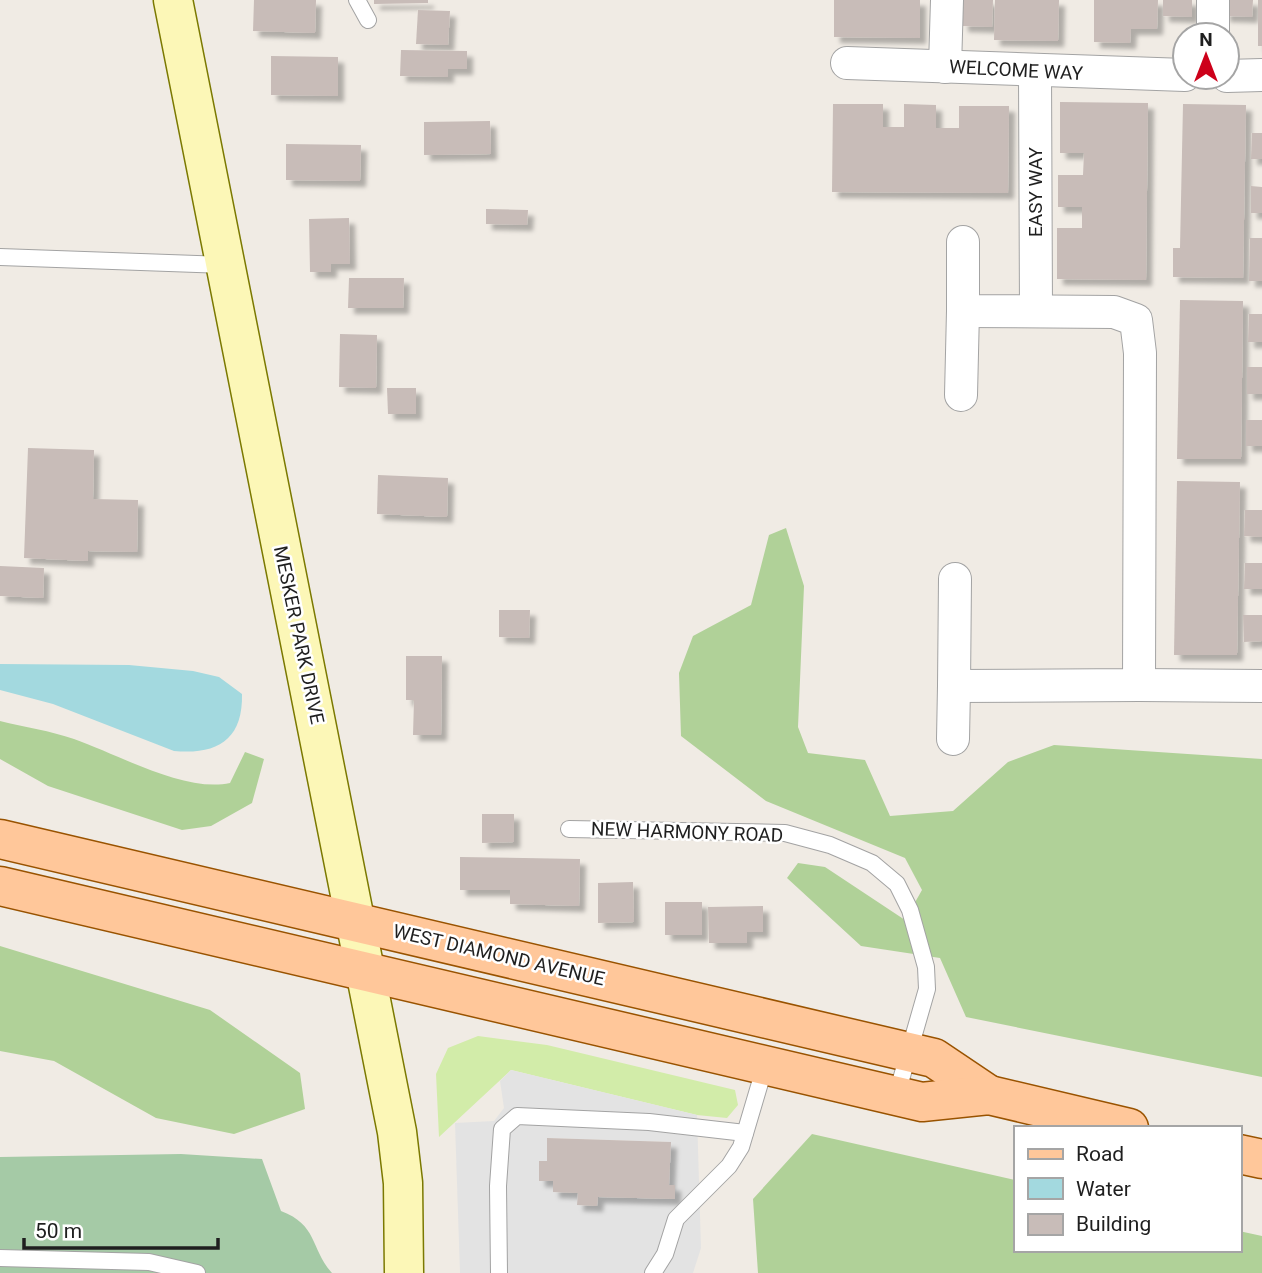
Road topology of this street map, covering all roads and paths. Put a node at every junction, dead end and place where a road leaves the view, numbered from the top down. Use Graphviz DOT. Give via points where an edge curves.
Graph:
graph roads {
  1 [pos="173,0"];
  2 [pos="358,0"];
  3 [pos="947,0"];
  4 [pos="1213,0"];
  5 [pos="368,20"];
  6 [pos="1213,21"];
  7 [pos="846,64"];
  8 [pos="946,67"];
  9 [pos="1035,72"];
  10 [pos="1171,75"];
  11 [pos="1262,75"];
  12 [pos="1241,76"];
  13 [pos="963,242"];
  14 [pos="0,257"];
  15 [pos="225,265"];
  16 [pos="963,311"];
  17 [pos="1035,311"];
  18 [pos="961,395"];
  19 [pos="955,579"];
  20 [pos="1139,685"];
  21 [pos="954,686"];
  22 [pos="1262,686"];
  23 [pos="953,739"];
  24 [pos="569,829"];
  25 [pos="0,839"];
  26 [pos="0,886"];
  27 [pos="358,922"];
  28 [pos="368,973"];
  29 [pos="913,1039"];
  30 [pos="765,1066"];
  31 [pos="989,1095"];
  32 [pos="895,1097"];
  33 [pos="1121,1126"];
  34 [pos="745,1133"];
  35 [pos="1241,1154"];
  36 [pos="1262,1159"];
  37 [pos="0,1258"];
  38 [pos="197,1273"];
  39 [pos="404,1273"];
  40 [pos="499,1273"];
  41 [pos="653,1273"];
  1 -- 15 [label="street, MESKER PARK DRIVE"];
  2 -- 5 [label="lane"];
  3 -- 8 [label="street"];
  4 -- 6 [label="street"];
  7 -- 8 [label="street, WELCOME WAY"];
  8 -- 9 [label="street, WELCOME WAY"];
  9 -- 10 [label="street, WELCOME WAY"];
  9 -- 17 [label="street, EASY WAY"];
  11 -- 12 [label="street"];
  13 -- 16 [label="street"];
  14 -- 15 [label="lane"];
  15 -- 27 [label="street, MESKER PARK DRIVE"];
  16 -- 17 [label="street"];
  16 -- 18 [label="street"];
  17 -- 20 [label="street" via="1114,312 1136,320 1140,353"];
  19 -- 21 [label="street"];
  20 -- 21 [label="street"];
  20 -- 22 [label="street"];
  21 -- 23 [label="street"];
  24 -- 29 [label="lane, NEW HARMONY ROAD" via="785,833 872,863 897,884 923,952 927,989"];
  25 -- 27 [label="main road, WEST DIAMOND AVENUE"];
  26 -- 28 [label="main road, WEST DIAMOND AVENUE"];
  27 -- 28 [label="street, MESKER PARK DRIVE"];
  27 -- 29 [label="main road, WEST DIAMOND AVENUE"];
  28 -- 30 [label="main road, WEST DIAMOND AVENUE"];
  28 -- 39 [label="street, MESKER PARK DRIVE" via="399,1145"];
  29 -- 31 [label="main road, WEST DIAMOND AVENUE"];
  29 -- 32 [label="lane, NEW HARMONY ROAD"];
  30 -- 32 [label="main road, WEST DIAMOND AVENUE"];
  30 -- 34 [label="lane"];
  31 -- 32 [label="main road, WEST DIAMOND AVENUE" via="922,1102"];
  31 -- 33 [label="main road, WEST DIAMOND AVENUE"];
  34 -- 40 [label="lane" via="649,1122 517,1116 502,1129"];
  34 -- 41 [label="lane" via="729,1166 676,1219 665,1254"];
  35 -- 36 [label="main road"];
  37 -- 38 [label="lane" via="149,1262"];
}
